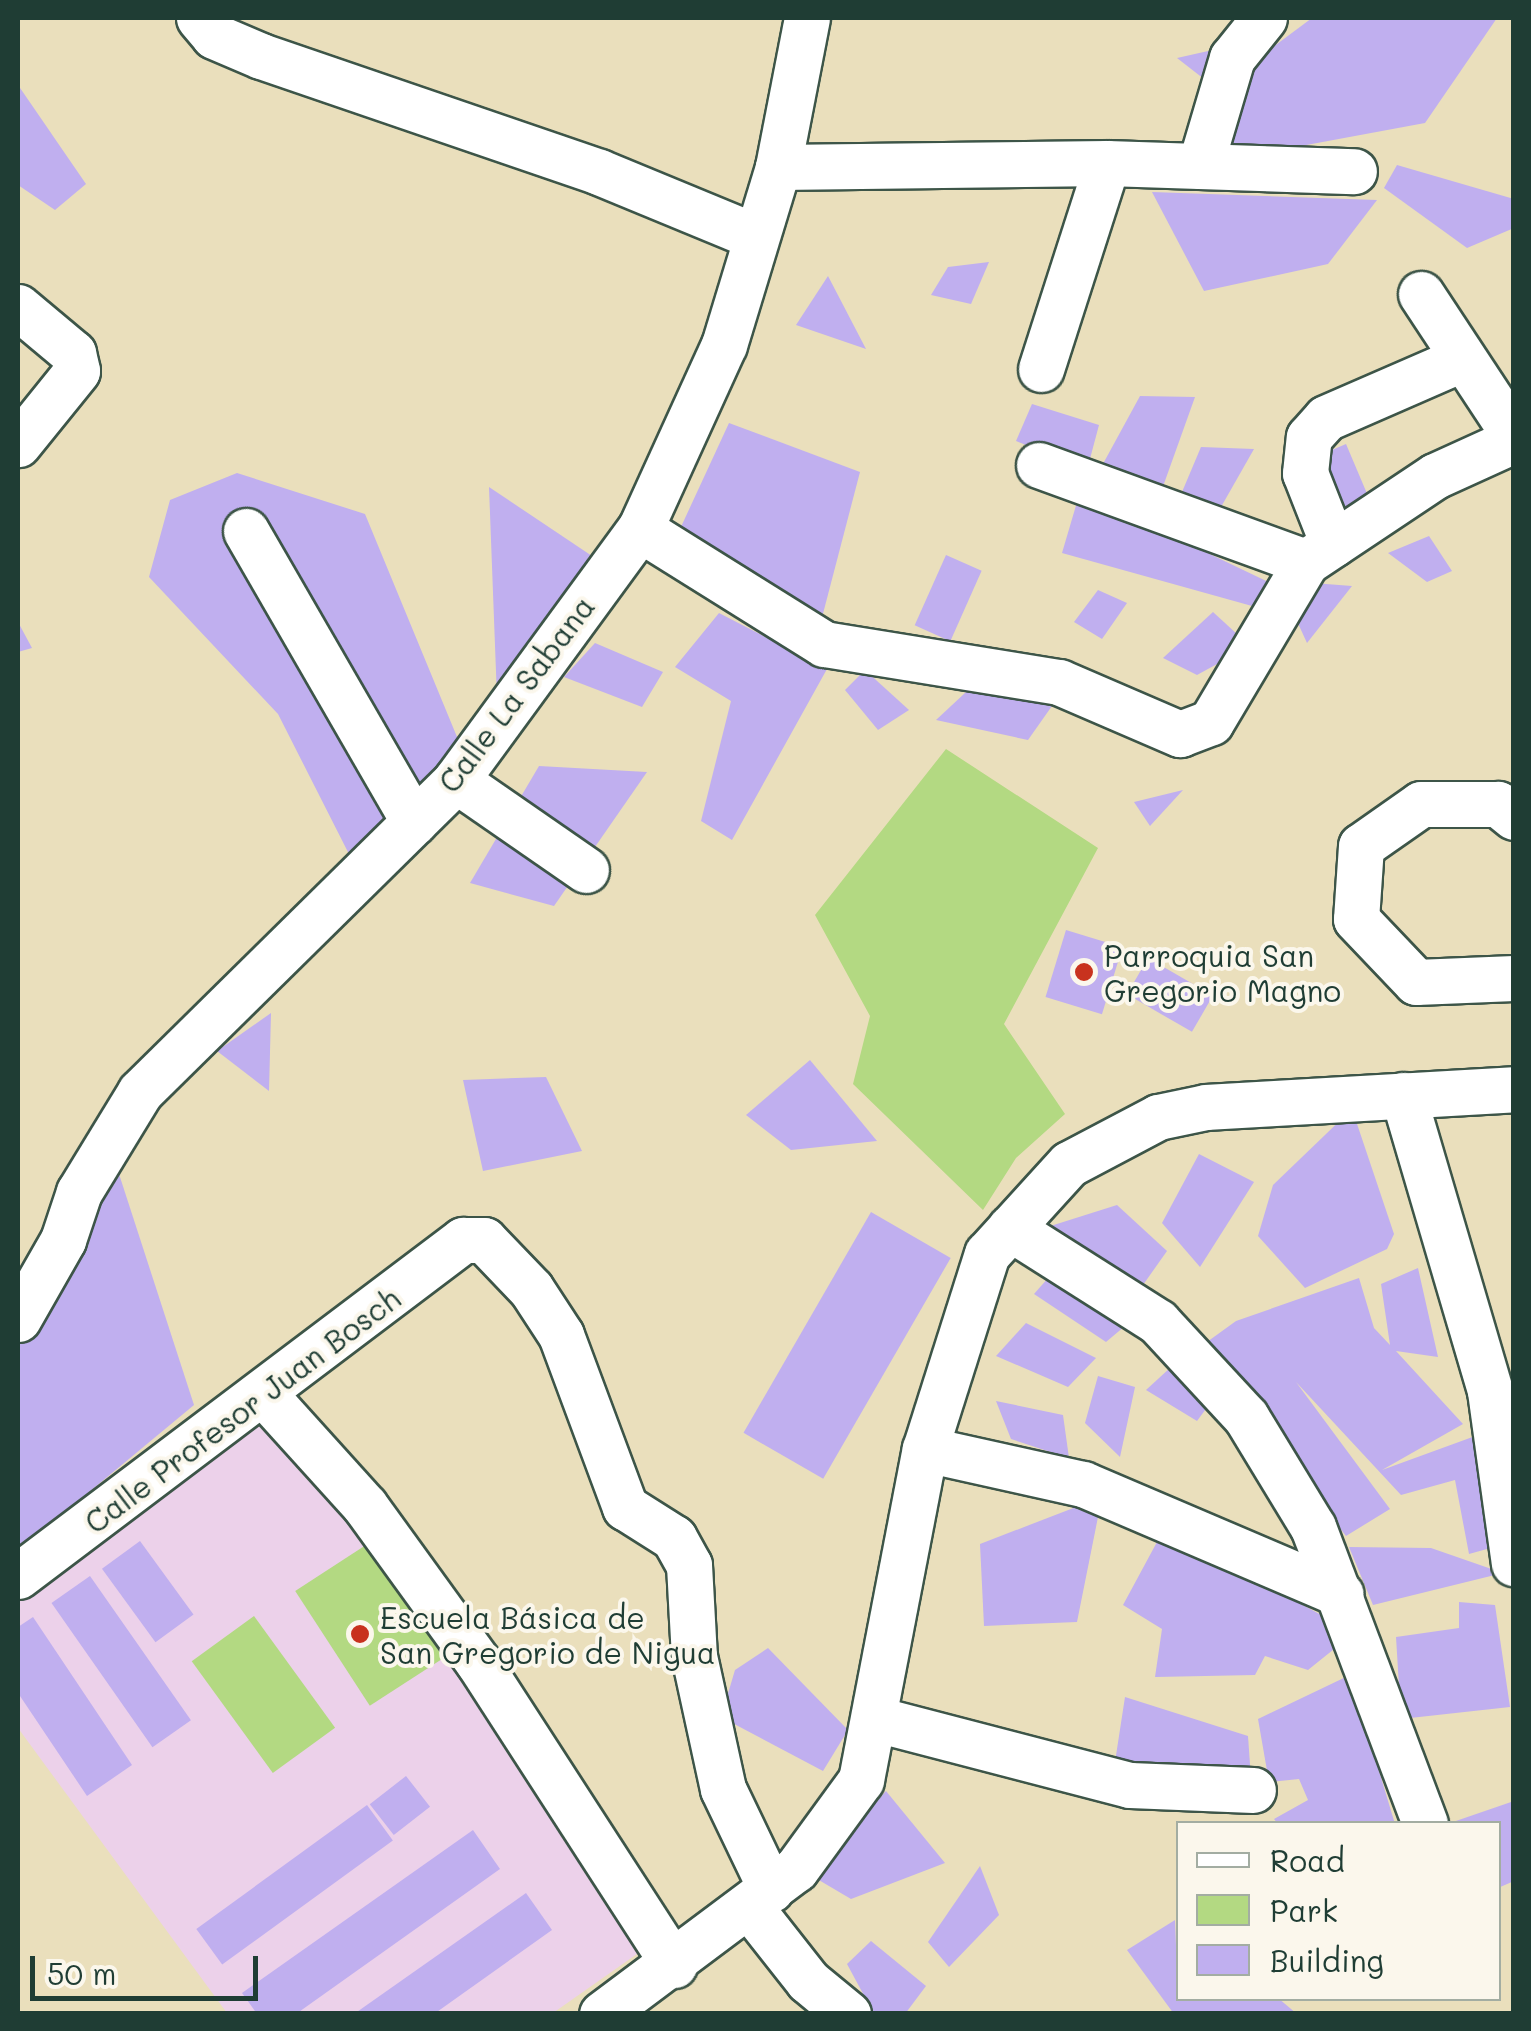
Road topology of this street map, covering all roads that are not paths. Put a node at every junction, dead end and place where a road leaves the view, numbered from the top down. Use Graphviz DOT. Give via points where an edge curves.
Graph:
graph roads {
  1 [pos="199,18"];
  2 [pos="807,18"];
  3 [pos="1264,18"];
  4 [pos="1107,163"];
  5 [pos="1200,166"];
  6 [pos="778,167"];
  7 [pos="1354,171"];
  8 [pos="754,236"];
  9 [pos="1421,294"];
  10 [pos="18,308"];
  11 [pos="1462,359"];
  12 [pos="1041,368"];
  13 [pos="1514,438"];
  14 [pos="18,444"];
  15 [pos="1039,465"];
  16 [pos="640,529"];
  17 [pos="246,531"];
  18 [pos="1319,553"];
  19 [pos="456,780"];
  20 [pos="1514,817"];
  21 [pos="414,822"];
  22 [pos="586,870"];
  23 [pos="1514,978"];
  24 [pos="1514,1089"];
  25 [pos="1403,1095"];
  26 [pos="1010,1228"];
  27 [pos="18,1319"];
  28 [pos="1494,1335"];
  29 [pos="263,1394"];
  30 [pos="925,1449"];
  31 [pos="1514,1563"];
  32 [pos="18,1576"];
  33 [pos="1340,1594"];
  34 [pos="876,1719"];
  35 [pos="1254,1790"];
  36 [pos="1424,1821"];
  37 [pos="760,1897"];
  38 [pos="661,1987"];
  39 [pos="602,2014"];
  40 [pos="848,2014"];
  1 -- 8 [label="street" via="214,36 260,56 599,172"];
  2 -- 6 [label="street, Calle La Sabana"];
  3 -- 5 [label="street" via="1232,58"];
  4 -- 5 [label="street"];
  4 -- 6 [label="street"];
  4 -- 12 [label="street"];
  5 -- 7 [label="street"];
  6 -- 8 [label="street, Calle La Sabana"];
  8 -- 16 [label="street, Calle La Sabana" via="724,346"];
  9 -- 11 [label="street"];
  10 -- 14 [label="street" via="77,361 77,370"];
  11 -- 13 [label="street"];
  11 -- 18 [label="street" via="1326,418 1310,438 1305,473"];
  13 -- 18 [label="street" via="1435,476"];
  15 -- 18 [label="street"];
  16 -- 18 [label="street" via="824,644 1059,682 1180,734 1211,722"];
  16 -- 19 [label="street, Calle La Sabana"];
  17 -- 21 [label="street"];
  19 -- 21 [label="street, Calle La Sabana"];
  19 -- 22 [label="street"];
  20 -- 23 [label="street" via="1498,804 1421,804 1361,846 1356,919 1416,982"];
  21 -- 27 [label="street, Calle La Sabana" via="140,1092 79,1192 62,1240"];
  24 -- 25 [label="street"];
  25 -- 26 [label="street" via="1255,1101 1158,1117 1069,1164"];
  25 -- 28 [label="street"];
  26 -- 30 [label="street" via="987,1254"];
  26 -- 33 [label="street" via="1104,1283 1203,1365 1246,1417 1314,1527"];
  28 -- 31 [label="street" via="1490,1392"];
  29 -- 32 [label="street, Calle Profesor Juan Bosch"];
  29 -- 37 [label="street, Calle Profesor Juan Bosch" via="463,1240 484,1240 531,1288 562,1335 625,1507 674,1538 689,1565 694,1656 723,1790"];
  29 -- 38 [label="street" via="365,1506 478,1662"];
  30 -- 33 [label="street" via="1084,1484"];
  30 -- 34 [label="street"];
  33 -- 36 [label="street"];
  34 -- 35 [label="street" via="1130,1785"];
  34 -- 37 [label="street" via="861,1780 796,1869"];
  37 -- 38 [label="street"];
  37 -- 40 [label="street" via="808,1981"];
  38 -- 39 [label="street"];
}
